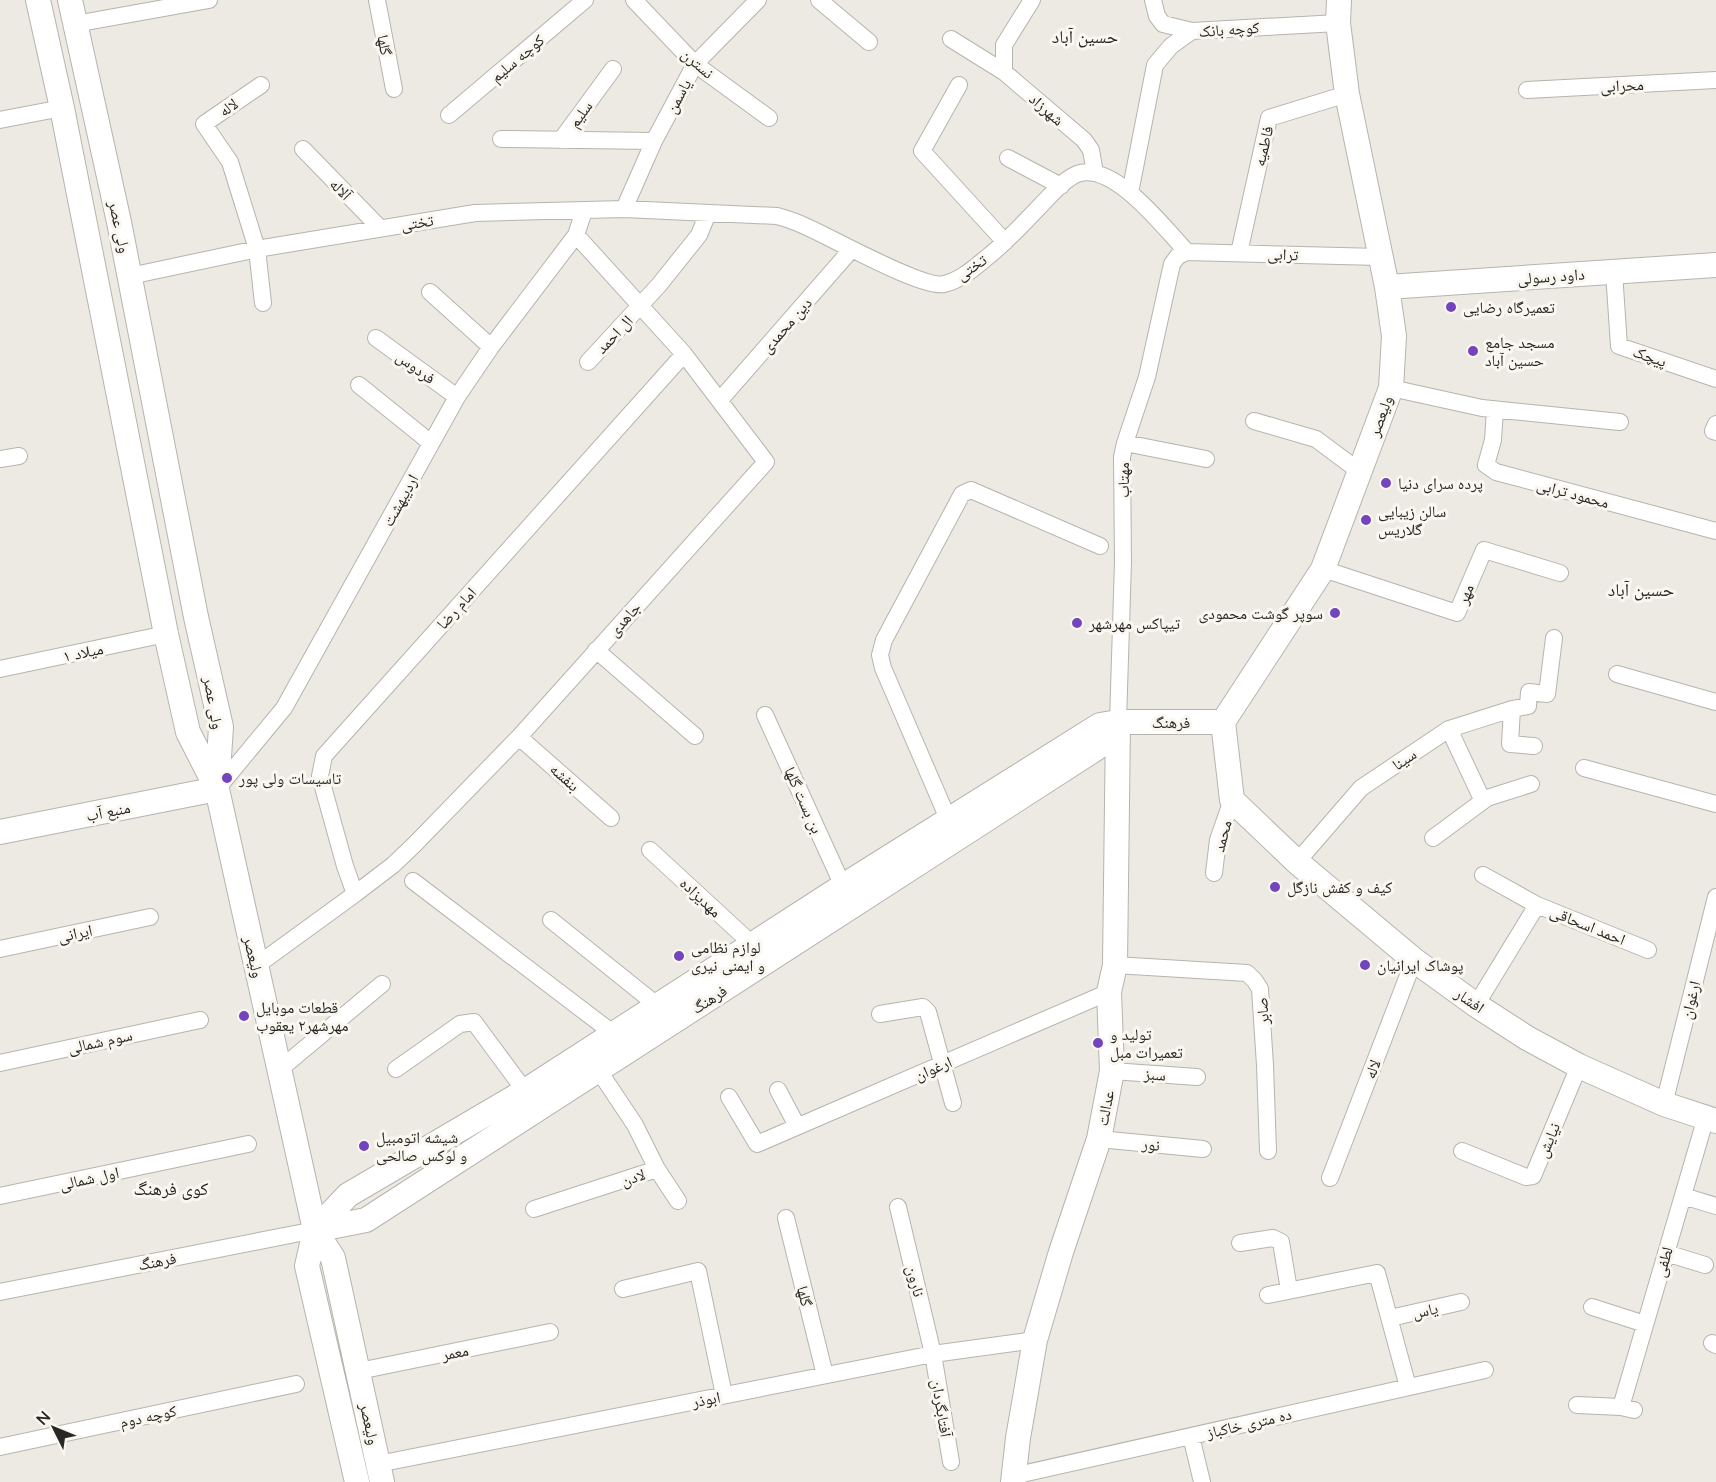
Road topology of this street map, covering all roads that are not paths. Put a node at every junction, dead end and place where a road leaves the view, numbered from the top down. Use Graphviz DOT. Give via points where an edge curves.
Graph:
graph roads {
  1 [pos="38,0"];
  2 [pos="70,0"];
  3 [pos="209,0"];
  4 [pos="376,0"];
  5 [pos="585,0"];
  6 [pos="634,0"];
  7 [pos="758,0"];
  8 [pos="819,0"];
  9 [pos="1032,0"];
  10 [pos="1153,0"];
  11 [pos="1339,12"];
  12 [pos="75,24"];
  13 [pos="1192,31"];
  14 [pos="951,39"];
  15 [pos="869,42"];
  16 [pos="695,64"];
  17 [pos="613,69"];
  18 [pos="1004,72"];
  19 [pos="1716,80"];
  20 [pos="261,85"];
  21 [pos="959,85"];
  22 [pos="394,89"];
  23 [pos="1527,90"];
  24 [pos="1347,94"];
  25 [pos="62,108"];
  26 [pos="448,115"];
  27 [pos="769,118"];
  28 [pos="0,120"];
  29 [pos="501,139"];
  30 [pos="561,140"];
  31 [pos="654,141"];
  32 [pos="303,149"];
  33 [pos="1008,158"];
  34 [pos="1095,172"];
  35 [pos="1061,186"];
  36 [pos="1130,193"];
  37 [pos="624,209"];
  38 [pos="584,211"];
  39 [pos="708,213"];
  40 [pos="380,228"];
  41 [pos="576,235"];
  42 [pos="1005,242"];
  43 [pos="257,249"];
  44 [pos="851,250"];
  45 [pos="1187,252"];
  46 [pos="1239,253"];
  47 [pos="1380,257"];
  48 [pos="1716,265"];
  49 [pos="1614,272"];
  50 [pos="130,276"];
  51 [pos="1387,287"];
  52 [pos="430,292"];
  53 [pos="263,303"];
  54 [pos="640,306"];
  55 [pos="376,338"];
  56 [pos="491,347"];
  57 [pos="684,354"];
  58 [pos="588,362"];
  59 [pos="1716,379"];
  60 [pos="359,385"];
  61 [pos="1391,388"];
  62 [pos="457,397"];
  63 [pos="720,400"];
  64 [pos="1495,410"];
  65 [pos="1254,421"];
  66 [pos="1620,422"];
  67 [pos="1716,424"];
  68 [pos="1716,432"];
  69 [pos="431,442"];
  70 [pos="1125,443"];
  71 [pos="19,456"];
  72 [pos="0,459"];
  73 [pos="1206,459"];
  74 [pos="1359,471"];
  75 [pos="1716,531"];
  76 [pos="1100,546"];
  77 [pos="1323,569"];
  78 [pos="1560,573"];
  79 [pos="166,634"];
  80 [pos="1554,638"];
  81 [pos="596,650"];
  82 [pos="0,669"];
  83 [pos="1617,674"];
  84 [pos="1716,702"];
  85 [pos="1512,709"];
  86 [pos="765,715"];
  87 [pos="1118,722"];
  88 [pos="1223,722"];
  89 [pos="1449,729"];
  90 [pos="519,736"];
  91 [pos="695,736"];
  92 [pos="1534,746"];
  93 [pos="1584,768"];
  94 [pos="1531,784"];
  95 [pos="217,789"];
  96 [pos="1487,798"];
  97 [pos="1232,800"];
  98 [pos="1716,804"];
  99 [pos="611,818"];
  100 [pos="949,821"];
  101 [pos="0,832"];
  102 [pos="1433,838"];
  103 [pos="650,850"];
  104 [pos="1297,862"];
  105 [pos="1214,873"];
  106 [pos="1483,875"];
  107 [pos="413,881"];
  108 [pos="843,886"];
  109 [pos="355,894"];
  110 [pos="1716,897"];
  111 [pos="1537,905"];
  112 [pos="150,917"];
  113 [pos="551,920"];
  114 [pos="752,944"];
  115 [pos="0,949"];
  116 [pos="1648,950"];
  117 [pos="1413,960"];
  118 [pos="1115,965"];
  119 [pos="256,966"];
  120 [pos="382,984"];
  121 [pos="1110,992"];
  122 [pos="1476,1005"];
  123 [pos="658,1006"];
  124 [pos="880,1014"];
  125 [pos="200,1020"];
  126 [pos="614,1034"];
  127 [pos="0,1063"];
  128 [pos="942,1064"];
  129 [pos="1579,1066"];
  130 [pos="396,1069"];
  131 [pos="279,1070"];
  132 [pos="599,1071"];
  133 [pos="1112,1071"];
  134 [pos="1197,1077"];
  135 [pos="778,1090"];
  136 [pos="525,1091"];
  137 [pos="729,1096"];
  138 [pos="953,1103"];
  139 [pos="1664,1104"];
  140 [pos="1711,1119"];
  141 [pos="797,1126"];
  142 [pos="1099,1139"];
  143 [pos="248,1144"];
  144 [pos="1203,1149"];
  145 [pos="1268,1151"];
  146 [pos="1462,1151"];
  147 [pos="657,1169"];
  148 [pos="1330,1178"];
  149 [pos="0,1196"];
  150 [pos="1683,1196"];
  151 [pos="678,1201"];
  152 [pos="1716,1206"];
  153 [pos="898,1208"];
  154 [pos="534,1209"];
  155 [pos="786,1218"];
  156 [pos="315,1230"];
  157 [pos="1240,1242"];
  158 [pos="1666,1253"];
  159 [pos="1705,1265"];
  160 [pos="624,1289"];
  161 [pos="1289,1290"];
  162 [pos="0,1293"];
  163 [pos="1268,1295"];
  164 [pos="1461,1302"];
  165 [pos="1592,1307"];
  166 [pos="1389,1318"];
  167 [pos="1645,1324"];
  168 [pos="550,1332"];
  169 [pos="1035,1340"];
  170 [pos="933,1354"];
  171 [pos="1485,1370"];
  172 [pos="359,1371"];
  173 [pos="825,1375"];
  174 [pos="296,1384"];
  175 [pos="1408,1387"];
  176 [pos="724,1395"];
  177 [pos="1576,1405"];
  178 [pos="1191,1436"];
  179 [pos="0,1447"];
  180 [pos="951,1462"];
  181 [pos="380,1473"];
  182 [pos="1013,1479"];
  183 [pos="357,1482"];
  184 [pos="1202,1482"];
  1 -- 25 [label="street, ولی عصر"];
  2 -- 12 [label="street, ولی عصر"];
  3 -- 12 [label="street"];
  4 -- 22 [label="street, گلها"];
  5 -- 26 [label="street, کوچه سلیم"];
  6 -- 16 [label="street, نسترن"];
  7 -- 16 [label="street, یاسمن"];
  8 -- 15 [label="street"];
  9 -- 18 [label="street" via="1004,45"];
  10 -- 13 [label="street" via="1163,24"];
  11 -- 13 [label="street, کوچه بانک"];
  11 -- 24 [label="street, ولیعصر"];
  12 -- 50 [label="street, ولی عصر"];
  13 -- 36 [label="street, کوچه بانک" via="1171,46 1155,65"];
  14 -- 18 [label="street, شهرزاد"];
  16 -- 27 [label="street, نسترن"];
  16 -- 31 [label="street, یاسمن"];
  17 -- 30 [label="street, سلیم"];
  18 -- 34 [label="street, شهرزاد" via="1084,140 1091,150"];
  19 -- 23 [label="street, محرابی"];
  20 -- 43 [label="street, لاله" via="204,124 230,162"];
  21 -- 42 [label="street" via="922,150"];
  24 -- 46 [label="street, فاطمیه" via="1269,118"];
  24 -- 47 [label="street, ولیعصر"];
  25 -- 28 [label="street"];
  25 -- 79 [label="street, ولی عصر"];
  29 -- 30 [label="street, سلیم"];
  30 -- 31 [label="street"];
  31 -- 37 [label="street, یاسمن"];
  32 -- 40 [label="street, آلاله"];
  33 -- 35 [label="street"];
  34 -- 35 [label="street, تختی" via="1077,174"];
  34 -- 36 [label="street"];
  35 -- 42 [label="street, تختی"];
  36 -- 45 [label="street"];
  37 -- 38 [label="street, تختی"];
  37 -- 39 [label="street, تختی"];
  38 -- 40 [label="street, تختی" via="475,213"];
  38 -- 41 [label="street, اردیبهشت"];
  39 -- 44 [label="street, تختی" via="777,216"];
  39 -- 54 [label="street" via="699,235"];
  40 -- 43 [label="street, تختی"];
  41 -- 54 [label="street, جاهدی"];
  41 -- 56 [label="street, اردیبهشت"];
  42 -- 44 [label="street, تختی" via="966,274 943,285"];
  43 -- 50 [label="street, تختی"];
  43 -- 53 [label="street"];
  44 -- 63 [label="street, دین محمدی"];
  45 -- 46 [label="street, ترابی"];
  45 -- 70 [label="street, مهتاب" via="1178,256 1168,273 1147,377"];
  46 -- 47 [label="street, ترابی"];
  47 -- 51 [label="street, ولیعصر"];
  48 -- 49 [label="street, داود رسولی"];
  49 -- 51 [label="street, داود رسولی"];
  49 -- 59 [label="street, پیچک" via="1619,346"];
  50 -- 95 [label="street, ولی عصر" via="221,727"];
  51 -- 61 [label="street, ولیعصر" via="1394,336"];
  52 -- 56 [label="street"];
  54 -- 57 [label="street, جاهدی"];
  54 -- 58 [label="street, ال احمد"];
  55 -- 62 [label="street, فردوس"];
  56 -- 62 [label="street, اردیبهشت"];
  57 -- 63 [label="street, جاهدی"];
  57 -- 109 [label="street, امام رضا" via="324,756 320,776"];
  60 -- 69 [label="street"];
  61 -- 64 [label="street"];
  61 -- 74 [label="street, ولیعصر"];
  62 -- 69 [label="street, اردیبهشت"];
  63 -- 81 [label="street, جاهدی" via="766,462"];
  64 -- 66 [label="street"];
  64 -- 75 [label="street, محمود ترابی" via="1486,465 1496,472"];
  65 -- 74 [label="street" via="1316,439"];
  67 -- 68 [label="street"];
  69 -- 95 [label="street, اردیبهشت" via="284,708"];
  70 -- 73 [label="street"];
  70 -- 87 [label="street, مهتاب"];
  71 -- 72 [label="street"];
  74 -- 77 [label="street, ولیعصر"];
  76 -- 100 [label="street" via="971,490 962,494 884,640 880,655"];
  77 -- 78 [label="street, مهر" via="1457,613 1484,550"];
  77 -- 88 [label="street, ولیعصر"];
  79 -- 82 [label="street, میلاد ۱"];
  79 -- 95 [label="street, ولی عصر" via="188,732"];
  80 -- 85 [label="street, سینا" via="1547,694 1529,692 1528,706"];
  81 -- 90 [label="street, جاهدی"];
  81 -- 91 [label="street"];
  83 -- 84 [label="street"];
  85 -- 89 [label="street, سینا"];
  85 -- 92 [label="street" via="1510,744"];
  86 -- 108 [label="street, بن بست گلها"];
  87 -- 88 [label="street, فرهنگ"];
  87 -- 100 [label="street, فرهنگ" via="1100,725"];
  87 -- 118 [label="street, عدالت"];
  87 -- 132 [label="street, فرهنگ" via="1106,742"];
  88 -- 97 [label="street"];
  89 -- 96 [label="street" via="1478,792"];
  89 -- 104 [label="street, سینا" via="1361,788"];
  90 -- 99 [label="street, بنفشه"];
  90 -- 109 [label="street, جاهدی" via="414,846"];
  93 -- 98 [label="street"];
  94 -- 96 [label="street"];
  95 -- 101 [label="street, منبع آب"];
  95 -- 119 [label="street, ولیعصر"];
  96 -- 102 [label="street"];
  97 -- 104 [label="street, افشار"];
  97 -- 105 [label="street, محمد" via="1218,840"];
  100 -- 108 [label="street, فرهنگ"];
  103 -- 114 [label="street, مهدیزاده"];
  104 -- 117 [label="street, افشار"];
  106 -- 111 [label="street"];
  107 -- 126 [label="street"];
  108 -- 114 [label="street, فرهنگ"];
  109 -- 119 [label="street, جاهدی"];
  110 -- 139 [label="street, ارغوان"];
  111 -- 116 [label="street, احمد اسحاقی"];
  111 -- 122 [label="street, احمد اسحاقی"];
  112 -- 115 [label="street, ایرانی"];
  113 -- 123 [label="street"];
  114 -- 123 [label="street, فرهنگ"];
  117 -- 122 [label="street, افشار"];
  117 -- 148 [label="street, لاله"];
  118 -- 121 [label="street, عدالت"];
  118 -- 145 [label="street, صابر" via="1247,973 1255,981 1260,989"];
  119 -- 131 [label="street, ولیعصر"];
  120 -- 131 [label="street"];
  121 -- 128 [label="street, ارغوان"];
  121 -- 133 [label="street, عدالت"];
  122 -- 129 [label="street, افشار"];
  123 -- 126 [label="street, فرهنگ"];
  124 -- 128 [label="street" via="923,1007 930,1017"];
  125 -- 127 [label="street, سوم شمالی"];
  126 -- 136 [label="street, فرهنگ"];
  128 -- 138 [label="street"];
  128 -- 141 [label="street, ارغوان"];
  129 -- 139 [label="street, افشار"];
  129 -- 146 [label="street, نیایش" via="1533,1176 1526,1177"];
  130 -- 136 [label="street" via="460,1024 474,1022"];
  131 -- 156 [label="street, ولیعصر"];
  132 -- 147 [label="street, لادن" via="635,1125"];
  132 -- 156 [label="street, فرهنگ" via="366,1220"];
  133 -- 134 [label="street, سبز"];
  133 -- 142 [label="street, عدالت"];
  135 -- 141 [label="street"];
  136 -- 156 [label="street, فرهنگ" via="348,1195"];
  137 -- 141 [label="street, ارغوان" via="757,1144"];
  139 -- 140 [label="street, افشار"];
  140 -- 150 [label="street, لطفی"];
  142 -- 144 [label="street, نور"];
  142 -- 169 [label="street, عدالت"];
  143 -- 149 [label="street, اول شمالی"];
  147 -- 151 [label="street"];
  147 -- 154 [label="street, لادن"];
  150 -- 152 [label="street"];
  150 -- 158 [label="street, لطفی"];
  153 -- 170 [label="street, نارون"];
  155 -- 173 [label="street, گلها"];
  156 -- 162 [label="street, فرهنگ"];
  156 -- 172 [label="street, ولیعصر" via="333,1258"];
  156 -- 183 [label="street, ولیعصر" via="307,1266"];
  157 -- 161 [label="street" via="1273,1238 1281,1242"];
  158 -- 159 [label="street"];
  158 -- 167 [label="street, لطفی"];
  160 -- 176 [label="street" via="698,1271"];
  161 -- 163 [label="street"];
  161 -- 166 [label="street" via="1377,1273"];
  164 -- 166 [label="street, یاس"];
  165 -- 167 [label="street"];
  166 -- 175 [label="street"];
  167 -- 177 [label="street, لطفی" via="1628,1409"];
  168 -- 172 [label="street, معمر"];
  169 -- 170 [label="street, ابوذر"];
  169 -- 182 [label="street, عدالت"];
  170 -- 173 [label="street, ابوذر"];
  170 -- 180 [label="street, آفتابگردان"];
  171 -- 175 [label="street, ده متری خاکباز"];
  172 -- 181 [label="street, ولیعصر"];
  173 -- 176 [label="street, ابوذر"];
  174 -- 179 [label="street, کوچه دوم"];
  175 -- 178 [label="street, ده متری خاکباز"];
  176 -- 181 [label="street, ابوذر"];
  178 -- 182 [label="street, ده متری خاکباز"];
  178 -- 184 [label="street"];
}
